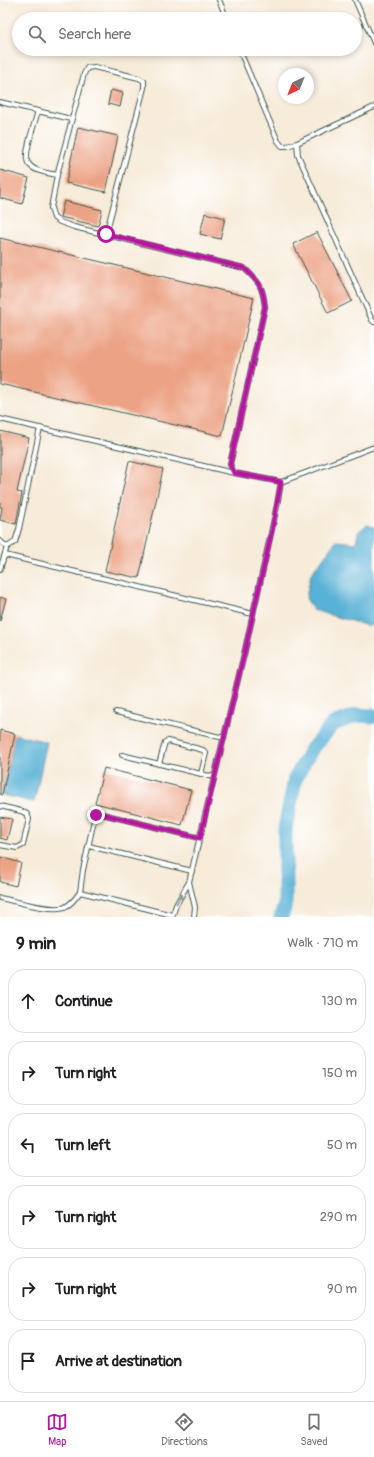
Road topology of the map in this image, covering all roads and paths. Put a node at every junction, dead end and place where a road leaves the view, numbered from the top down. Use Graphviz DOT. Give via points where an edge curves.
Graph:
graph roads {
  1 [pos="219,0"];
  2 [pos="355,0"];
  3 [pos="224,12"];
  4 [pos="360,12"];
  5 [pos="362,16"];
  6 [pos="374,43"];
  7 [pos="242,56"];
  8 [pos="0,102"];
  9 [pos="374,107"];
  10 [pos="38,112"];
  11 [pos="71,119"];
  12 [pos="297,143"];
  13 [pos="57,175"];
  14 [pos="106,234"];
  15 [pos="374,322"];
  16 [pos="0,419"];
  17 [pos="40,428"];
  18 [pos="374,447"];
  19 [pos="234,473"];
  20 [pos="281,482"];
  21 [pos="0,541"];
  22 [pos="7,546"];
  23 [pos="5,555"];
  24 [pos="0,569"];
  25 [pos="253,614"];
  26 [pos="116,712"];
  27 [pos="224,738"];
  28 [pos="122,755"];
  29 [pos="159,764"];
  30 [pos="201,774"];
  31 [pos="214,777"];
  32 [pos="0,806"];
  33 [pos="200,838"];
  34 [pos="0,845"];
  35 [pos="88,846"];
  36 [pos="192,871"];
  37 [pos="189,882"];
  38 [pos="80,892"];
  39 [pos="0,898"];
  40 [pos="172,916"];
  41 [pos="194,917"];
  1 -- 3 [label="lane"];
  2 -- 4 [label="lane"];
  5 -- 6 [label="lane"];
  7 -- 12 [label="lane" via="278,141 282,146"];
  8 -- 10 [label="lane"];
  9 -- 12 [label="lane"];
  10 -- 11 [label="lane"];
  10 -- 13 [label="lane" via="26,156 28,163 37,170"];
  11 -- 13 [label="lane"];
  11 -- 14 [label="lane" via="87,68 94,67 144,81"];
  12 -- 15 [label="lane" via="298,155"];
  13 -- 14 [label="lane" via="51,208 54,218 74,227"];
  14 -- 19 [label="lane" via="244,268 256,279 263,292 265,307 230,464"];
  16 -- 17 [label="lane"];
  17 -- 19 [label="lane"];
  17 -- 22 [label="lane" via="20,530 15,542"];
  18 -- 20 [label="lane"];
  19 -- 20 [label="lane"];
  20 -- 25 [label="lane"];
  21 -- 22 [label="lane"];
  22 -- 23 [label="lane"];
  23 -- 24 [label="lane"];
  23 -- 25 [label="lane"];
  25 -- 27 [label="lane"];
  26 -- 27 [label="lane"];
  27 -- 31 [label="lane"];
  28 -- 29 [label="lane"];
  29 -- 30 [label="lane"];
  29 -- 30 [label="lane" via="165,742 168,741 206,752"];
  30 -- 31 [label="lane"];
  31 -- 33 [label="lane"];
  32 -- 34 [label="lane" via="21,811 27,814 29,819 23,845 17,848"];
  33 -- 35 [label="lane" via="102,814 96,815"];
  33 -- 36 [label="lane"];
  35 -- 36 [label="lane"];
  35 -- 38 [label="lane"];
  36 -- 37 [label="lane"];
  40 -- 37 [label="lane, one-way"];
  37 -- 41 [label="lane" via="195,907"];
  38 -- 39 [label="lane" via="65,907 55,909"];
  38 -- 40 [label="lane"];
}
